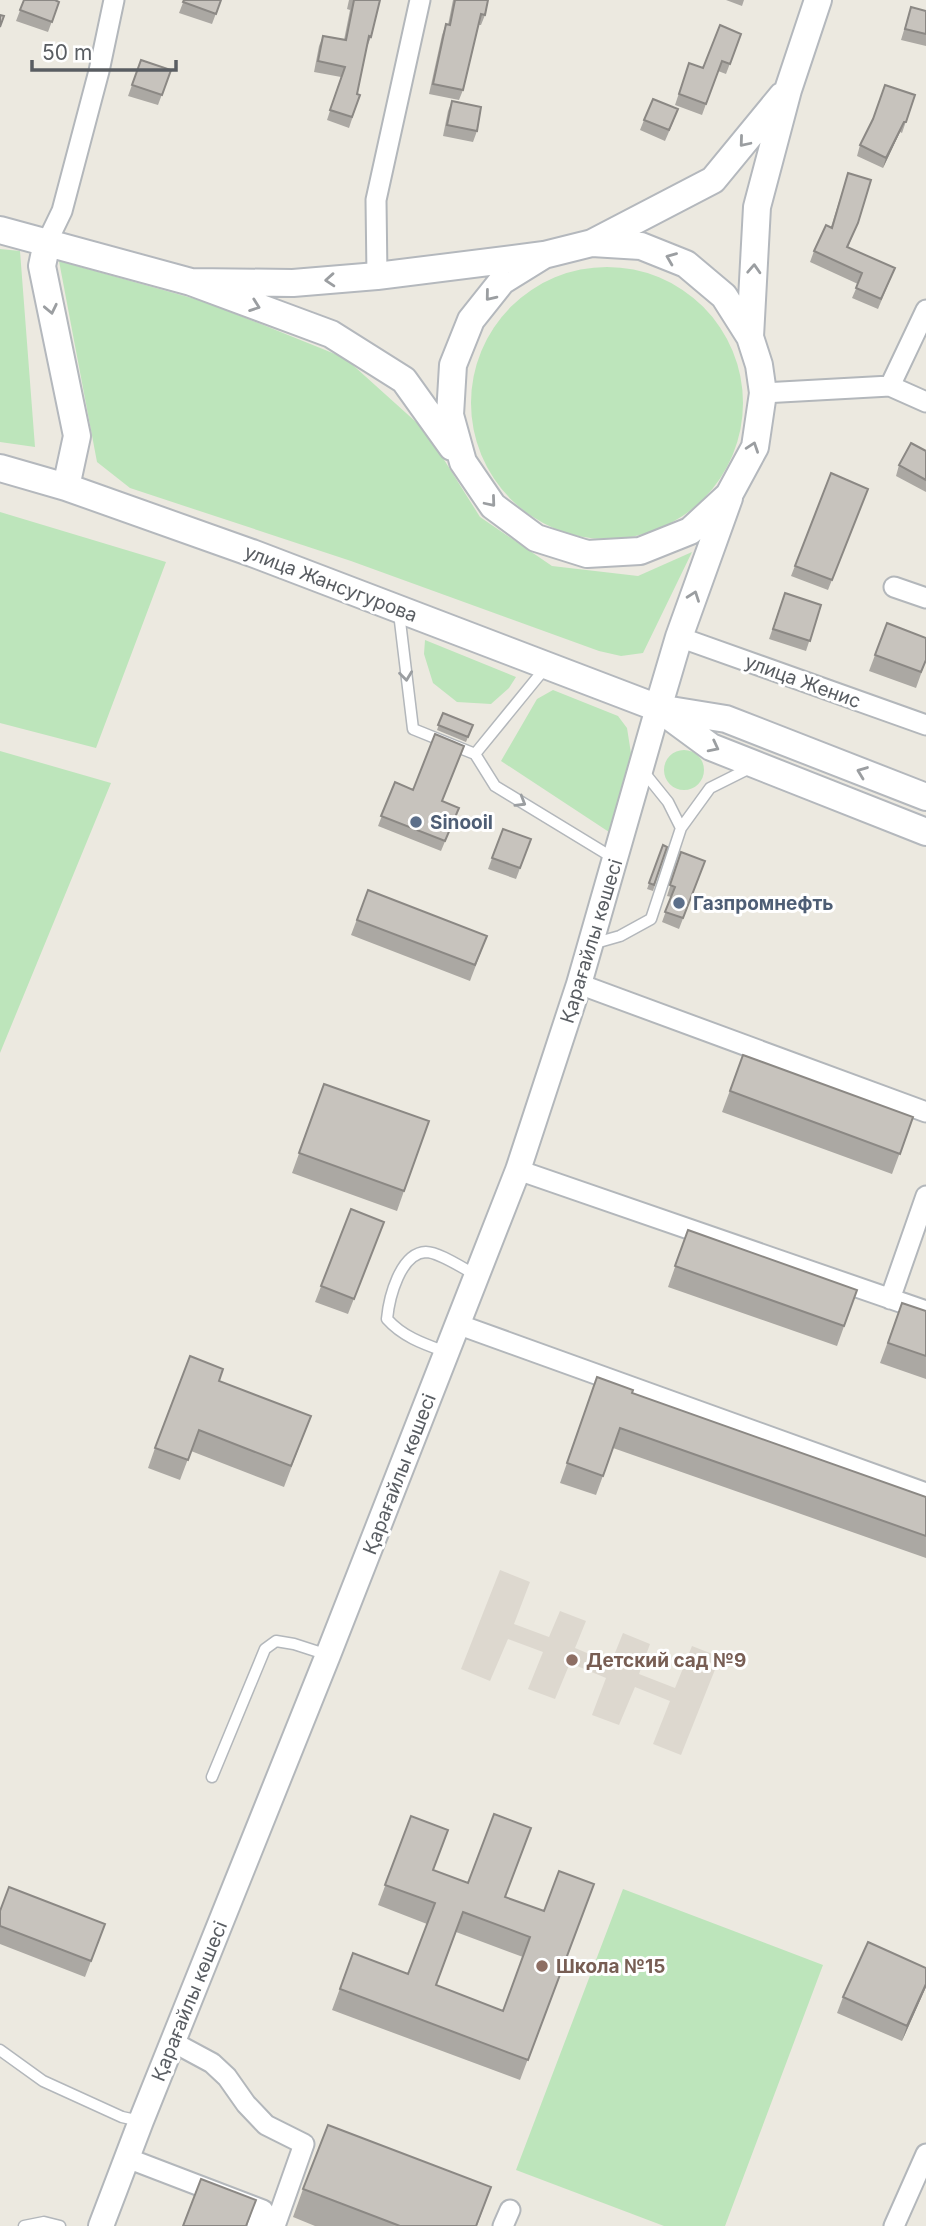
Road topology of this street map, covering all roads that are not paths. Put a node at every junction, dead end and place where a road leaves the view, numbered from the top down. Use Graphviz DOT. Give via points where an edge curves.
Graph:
graph roads {
  1 [pos="114,0"];
  2 [pos="419,0"];
  3 [pos="818,0"];
  4 [pos="788,90"];
  5 [pos="0,230"];
  6 [pos="47,242"];
  7 [pos="592,243"];
  8 [pos="544,255"];
  9 [pos="377,276"];
  10 [pos="191,282"];
  11 [pos="926,310"];
  12 [pos="750,337"];
  13 [pos="890,386"];
  14 [pos="763,393"];
  15 [pos="926,402"];
  16 [pos="463,462"];
  17 [pos="0,468"];
  18 [pos="66,487"];
  19 [pos="729,495"];
  20 [pos="894,587"];
  21 [pos="926,598"];
  22 [pos="398,608"];
  23 [pos="679,637"];
  24 [pos="547,666"];
  25 [pos="658,708"];
  26 [pos="926,724"];
  27 [pos="475,754"];
  28 [pos="756,765"];
  29 [pos="641,768"];
  30 [pos="926,797"];
  31 [pos="681,828"];
  32 [pos="926,832"];
  33 [pos="615,859"];
  34 [pos="591,944"];
  35 [pos="579,984"];
  36 [pos="926,1112"];
  37 [pos="518,1170"];
  38 [pos="925,1202"];
  39 [pos="476,1275"];
  40 [pos="890,1299"];
  41 [pos="926,1311"];
  42 [pos="457,1324"];
  43 [pos="447,1353"];
  44 [pos="926,1493"];
  45 [pos="328,1655"];
  46 [pos="212,1777"];
  47 [pos="173,2042"];
  48 [pos="0,2050"];
  49 [pos="141,2121"];
  50 [pos="926,2154"];
  51 [pos="127,2158"];
  52 [pos="264,2225"];
  53 [pos="24,2226"];
  54 [pos="60,2226"];
  55 [pos="101,2226"];
  56 [pos="894,2226"];
  1 -- 6 [label="street" via="62,211"];
  2 -- 9 [label="street" via="376,200"];
  3 -- 4 [label="main road"];
  4 -- 7 [label="main road, one-way" via="713,180"];
  12 -- 4 [label="main road, one-way" via="757,206"];
  5 -- 6 [label="main road"];
  6 -- 10 [label="main road"];
  6 -- 18 [label="main road, one-way" via="42,266 77,436"];
  7 -- 8 [label="main road"];
  12 -- 7 [label="main road, one-way" via="724,296 687,264 641,246"];
  8 -- 9 [label="main road"];
  8 -- 16 [label="main road, one-way" via="502,281 471,320 453,365 450,415"];
  9 -- 10 [label="main road, one-way"];
  10 -- 16 [label="main road, one-way" via="331,334 404,380"];
  11 -- 13 [label="street"];
  12 -- 14 [label="main road"];
  13 -- 14 [label="street"];
  13 -- 15 [label="street"];
  19 -- 14 [label="main road, one-way" via="755,447"];
  16 -- 19 [label="main road, one-way" via="493,506 536,538 587,554 640,551 690,531"];
  17 -- 18 [label="main road, улица Жансугурова"];
  18 -- 22 [label="main road, улица Жансугурова"];
  23 -- 19 [label="main road, one-way"];
  20 -- 21 [label="street"];
  22 -- 24 [label="main road, улица Жансугурова"];
  22 -- 27 [label="lane, one-way" via="412,729"];
  23 -- 25 [label="main road"];
  23 -- 26 [label="street, улица Женис"];
  24 -- 25 [label="main road, улица Жансугурова"];
  24 -- 27 [label="lane"];
  25 -- 28 [label="main road, улица Жансугурова, one-way" via="711,747"];
  25 -- 29 [label="street, Қарағайлы көшесі"];
  30 -- 25 [label="main road, улица Жансугурова, one-way" via="726,719"];
  27 -- 33 [label="lane, one-way" via="495,786"];
  28 -- 31 [label="lane" via="710,788"];
  28 -- 32 [label="main road, улица Жансугурова"];
  29 -- 31 [label="lane" via="668,802"];
  29 -- 33 [label="street, Қарағайлы көшесі"];
  31 -- 34 [label="lane" via="651,919 620,936"];
  33 -- 34 [label="street, Қарағайлы көшесі"];
  34 -- 35 [label="street, Қарағайлы көшесі"];
  35 -- 36 [label="street"];
  35 -- 37 [label="street, Қарағайлы көшесі"];
  37 -- 39 [label="street, Қарағайлы көшесі"];
  37 -- 40 [label="street"];
  38 -- 40 [label="street"];
  39 -- 42 [label="street, Қарағайлы көшесі"];
  39 -- 43 [label="lane" via="437,1255 414,1256 403,1266 389,1302 387,1319 396,1329"];
  40 -- 41 [label="street"];
  42 -- 43 [label="street, Қарағайлы көшесі"];
  42 -- 44 [label="street"];
  43 -- 45 [label="street, Қарағайлы көшесі"];
  45 -- 46 [label="lane" via="276,1641 265,1649"];
  45 -- 47 [label="street, Қарағайлы көшесі"];
  47 -- 49 [label="street, Қарағайлы көшесі"];
  47 -- 52 [label="street" via="212,2063 266,2125 304,2144"];
  48 -- 49 [label="lane" via="43,2081"];
  49 -- 51 [label="street, Қарағайлы көшесі"];
  50 -- 56 [label="street"];
  51 -- 52 [label="street" via="262,2210"];
  51 -- 55 [label="street, Қарағайлы көшесі"];
  53 -- 54 [label="lane" via="44,2222"];
}
